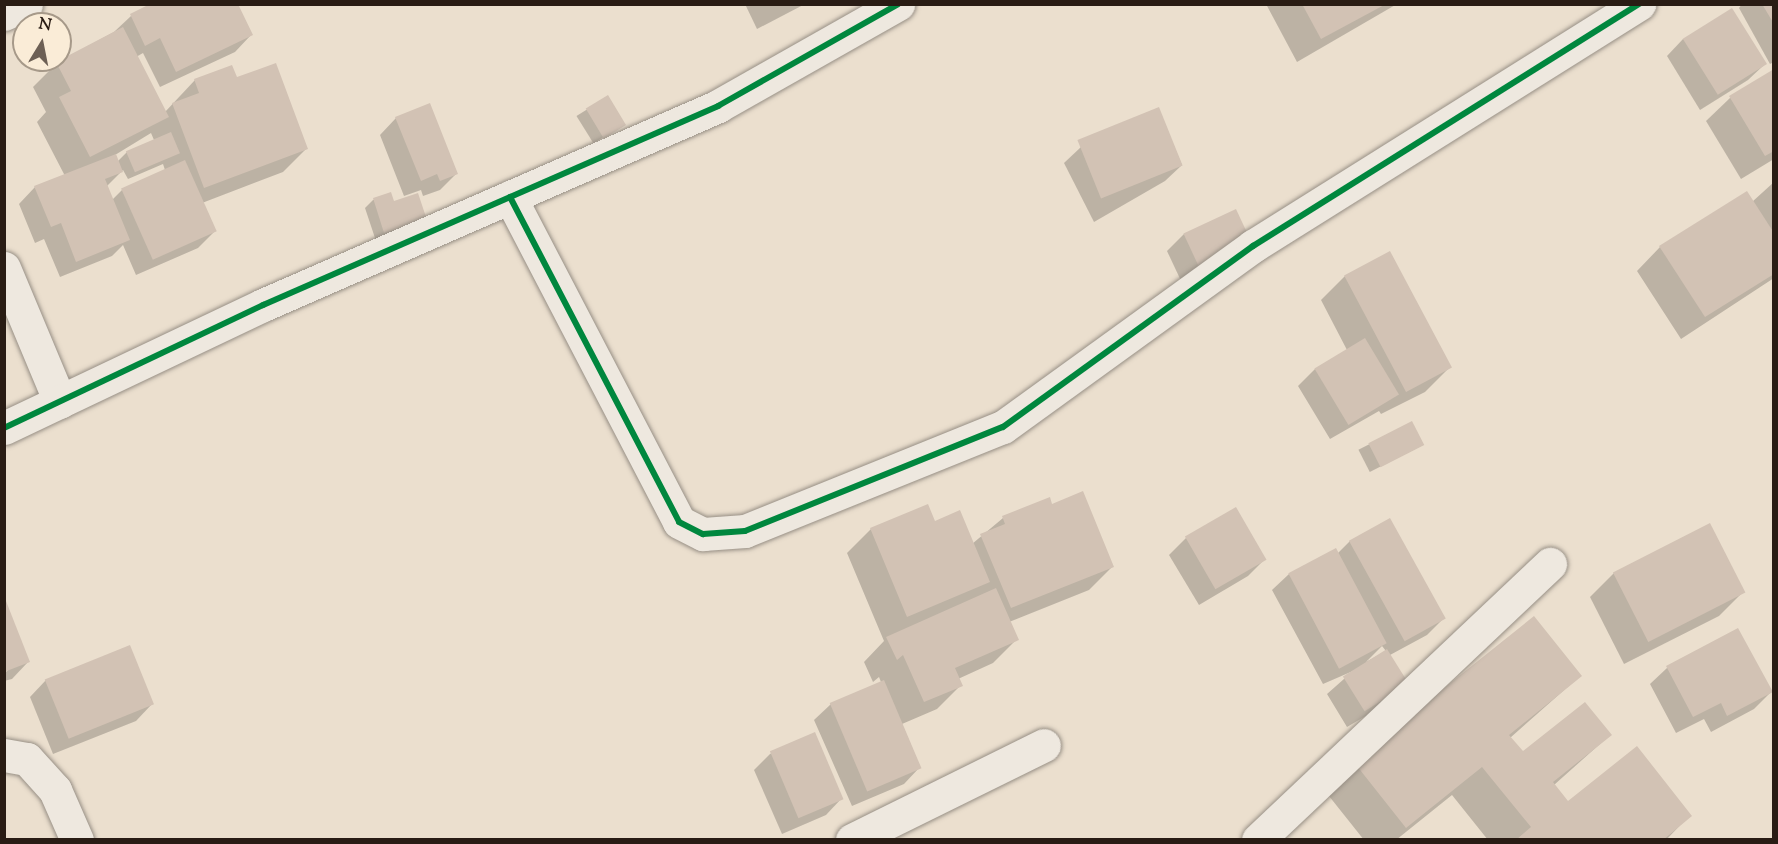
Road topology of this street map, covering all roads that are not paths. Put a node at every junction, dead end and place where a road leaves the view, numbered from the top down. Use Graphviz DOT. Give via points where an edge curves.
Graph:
graph roads {
  1 [pos="26,4"];
  2 [pos="898,4"];
  3 [pos="1639,4"];
  4 [pos="4,14"];
  5 [pos="510,197"];
  6 [pos="4,268"];
  7 [pos="60,402"];
  8 [pos="4,428"];
  9 [pos="1550,564"];
  10 [pos="1044,746"];
  11 [pos="4,755"];
  12 [pos="78,840"];
  13 [pos="852,840"];
  14 [pos="1258,840"];
  1 -- 4 [label="street"];
  2 -- 5 [label="street" via="718,106"];
  3 -- 5 [label="street" via="1253,246 1003,427 745,531 702,534 679,522"];
  5 -- 7 [label="street" via="263,305"];
  6 -- 7 [label="street"];
  7 -- 8 [label="street"];
  9 -- 14 [label="street"];
  10 -- 13 [label="street"];
  11 -- 12 [label="street" via="27,759 55,790"];
}
